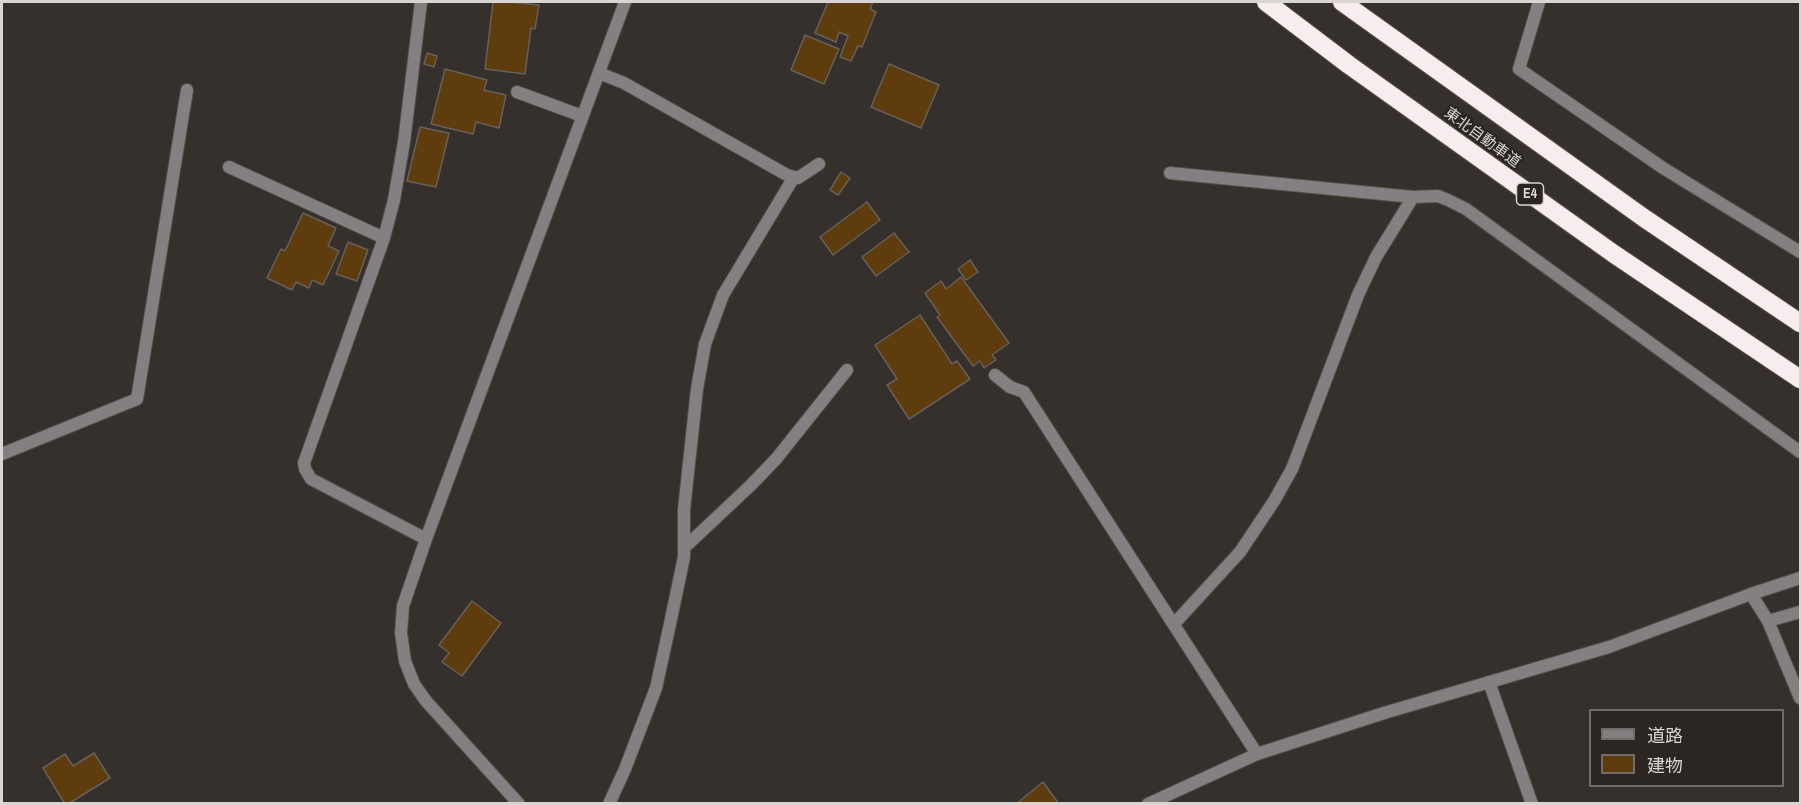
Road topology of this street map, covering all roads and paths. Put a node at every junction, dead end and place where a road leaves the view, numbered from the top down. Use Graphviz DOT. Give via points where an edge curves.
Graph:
graph roads {
  1 [pos="421,2"];
  2 [pos="625,2"];
  3 [pos="1266,2"];
  4 [pos="1342,2"];
  5 [pos="1539,2"];
  6 [pos="599,73"];
  7 [pos="187,90"];
  8 [pos="517,92"];
  9 [pos="582,116"];
  10 [pos="819,164"];
  11 [pos="229,167"];
  12 [pos="1170,173"];
  13 [pos="794,177"];
  14 [pos="1413,197"];
  15 [pos="384,238"];
  16 [pos="1800,252"];
  17 [pos="1800,324"];
  18 [pos="847,370"];
  19 [pos="995,375"];
  20 [pos="1800,379"];
  21 [pos="1800,452"];
  22 [pos="2,454"];
  23 [pos="426,539"];
  24 [pos="684,548"];
  25 [pos="1800,578"];
  26 [pos="1752,594"];
  27 [pos="1800,612"];
  28 [pos="1768,621"];
  29 [pos="1174,624"];
  30 [pos="1489,682"];
  31 [pos="1800,698"];
  32 [pos="1257,754"];
  33 [pos="519,804"];
  34 [pos="609,804"];
  35 [pos="1148,804"];
  36 [pos="1532,804"];
  1 -- 15 [label="street" via="404,142"];
  2 -- 6 [label="street"];
  3 -- 20 [label="highway, 東北自動車道 / E4" via="1614,254"];
  4 -- 17 [label="highway, 東北自動車道" via="1644,218"];
  5 -- 16 [label="street" via="1519,69 1663,168"];
  6 -- 9 [label="street"];
  6 -- 13 [label="street"];
  7 -- 22 [label="street" via="137,399"];
  8 -- 9 [label="street"];
  9 -- 23 [label="street"];
  10 -- 13 [label="street"];
  11 -- 15 [label="street"];
  12 -- 14 [label="street"];
  13 -- 24 [label="street" via="723,295 705,344 684,510"];
  14 -- 21 [label="street" via="1438,196 1466,209"];
  14 -- 29 [label="street" via="1358,295 1292,469 1240,552"];
  15 -- 23 [label="street" via="304,463 311,479"];
  18 -- 24 [label="street" via="776,459"];
  19 -- 29 [label="street" via="1024,392"];
  23 -- 33 [label="street" via="403,606 405,661 426,701"];
  24 -- 34 [label="street" via="656,688"];
  25 -- 26 [label="street"];
  26 -- 28 [label="street"];
  26 -- 30 [label="street" via="1609,647"];
  27 -- 28 [label="street"];
  28 -- 31 [label="street"];
  29 -- 32 [label="street"];
  30 -- 32 [label="street"];
  30 -- 36 [label="street"];
  32 -- 35 [label="street"];
}
